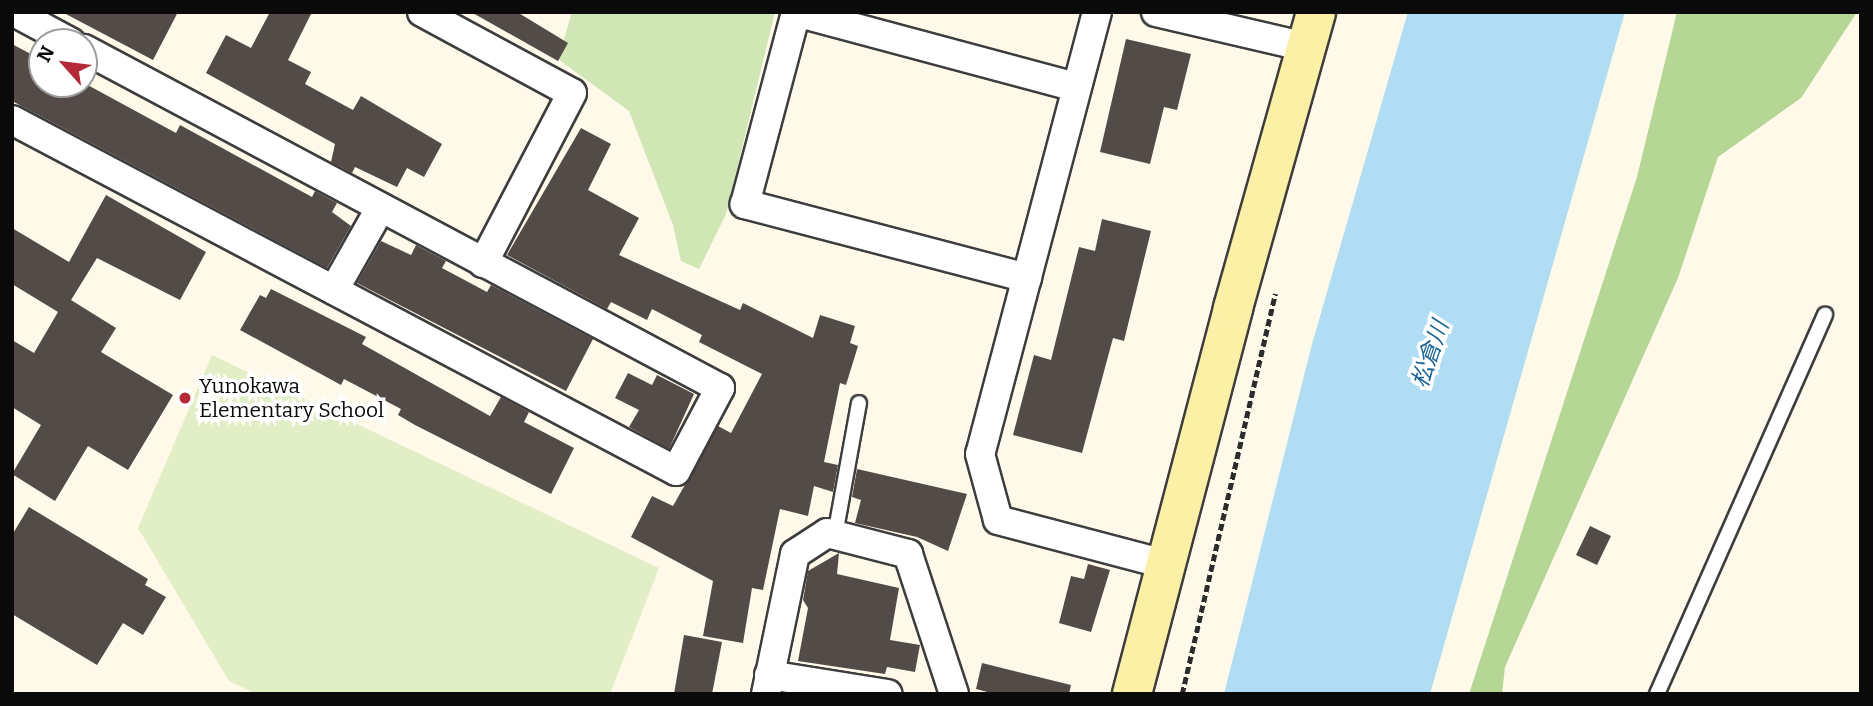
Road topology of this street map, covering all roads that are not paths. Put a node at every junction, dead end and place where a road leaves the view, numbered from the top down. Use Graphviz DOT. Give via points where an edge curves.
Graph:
graph roads {
  1 [pos="14,12"];
  2 [pos="422,12"];
  3 [pos="1097,12"];
  4 [pos="1156,12"];
  5 [pos="465,22"];
  6 [pos="44,28"];
  7 [pos="1312,29"];
  8 [pos="98,57"];
  9 [pos="1076,87"];
  10 [pos="12,120"];
  11 [pos="381,207"];
  12 [pos="483,263"];
  13 [pos="1027,278"];
  14 [pos="334,290"];
  15 [pos="1825,315"];
  16 [pos="859,403"];
  17 [pos="835,535"];
  18 [pos="1168,565"];
  19 [pos="768,684"];
  20 [pos="887,694"];
  21 [pos="954,694"];
  22 [pos="1132,694"];
  23 [pos="1657,694"];
  1 -- 6 [label="street"];
  2 -- 5 [label="street"];
  3 -- 9 [label="street"];
  4 -- 7 [label="street"];
  5 -- 12 [label="street" via="572,93"];
  7 -- 18 [label="street" via="1233,308"];
  8 -- 11 [label="street"];
  9 -- 13 [label="street"];
  9 -- 13 [label="street" via="796,12 745,204"];
  10 -- 14 [label="street"];
  11 -- 12 [label="street"];
  11 -- 14 [label="street"];
  12 -- 14 [label="street" via="720,388 676,471"];
  13 -- 18 [label="street" via="980,454 998,520"];
  15 -- 23 [label="lane"];
  16 -- 17 [label="lane"];
  17 -- 19 [label="street" via="827,533 794,554"];
  17 -- 21 [label="street" via="908,554"];
  18 -- 22 [label="street"];
  19 -- 20 [label="street"];
}
